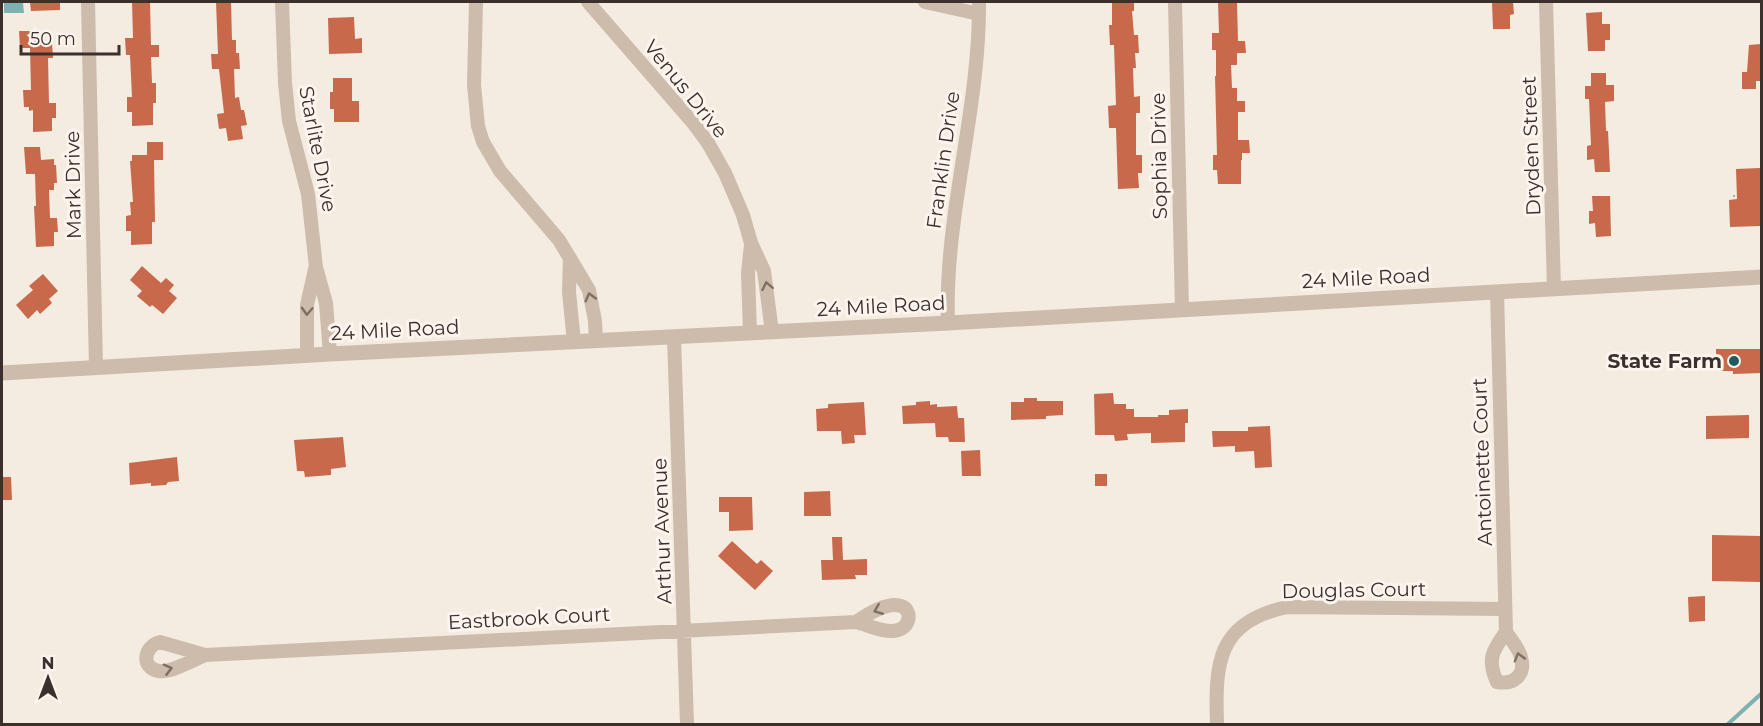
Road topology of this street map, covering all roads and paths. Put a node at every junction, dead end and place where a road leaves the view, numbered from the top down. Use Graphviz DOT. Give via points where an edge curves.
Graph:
graph roads {
  1 [pos="88,2"];
  2 [pos="282,2"];
  3 [pos="476,2"];
  4 [pos="588,2"];
  5 [pos="925,2"];
  6 [pos="1175,2"];
  7 [pos="1546,2"];
  8 [pos="979,8"];
  9 [pos="752,243"];
  10 [pos="570,258"];
  11 [pos="316,267"];
  12 [pos="1761,278"];
  13 [pos="1554,289"];
  14 [pos="1497,292"];
  15 [pos="1182,310"];
  16 [pos="948,323"];
  17 [pos="772,332"];
  18 [pos="750,333"];
  19 [pos="674,337"];
  20 [pos="596,341"];
  21 [pos="574,342"];
  22 [pos="330,354"];
  23 [pos="307,355"];
  24 [pos="96,367"];
  25 [pos="2,373"];
  26 [pos="1505,609"];
  27 [pos="856,622"];
  28 [pos="685,630"];
  29 [pos="1506,632"];
  30 [pos="205,655"];
  31 [pos="687,724"];
  32 [pos="1217,724"];
  1 -- 24 [label="street, Mark Drive"];
  2 -- 11 [label="street, Starlite Drive" via="289,121 308,194"];
  3 -- 10 [label="street" via="474,85 483,142 500,171"];
  4 -- 9 [label="street, Venus Drive" via="708,143 726,173"];
  5 -- 8 [label="street"];
  6 -- 15 [label="street, Sophia Drive"];
  7 -- 13 [label="street, Dryden Street"];
  8 -- 16 [label="street, Franklin Drive" via="969,127 952,227"];
  17 -- 9 [label="street, Venus Drive, one-way" via="764,271"];
  9 -- 18 [label="street, Venus Drive" via="748,273"];
  20 -- 10 [label="street, one-way" via="589,290"];
  10 -- 21 [label="street"];
  11 -- 22 [label="street, Starlite Drive" via="326,303"];
  11 -- 23 [label="street, Starlite Drive, one-way" via="307,305"];
  12 -- 13 [label="street, 24 Mile Road"];
  13 -- 14 [label="street, 24 Mile Road"];
  14 -- 15 [label="street, 24 Mile Road"];
  14 -- 26 [label="street, Antoinette Court"];
  15 -- 16 [label="street, 24 Mile Road"];
  16 -- 17 [label="street, 24 Mile Road"];
  17 -- 18 [label="street, 24 Mile Road"];
  18 -- 19 [label="street, 24 Mile Road"];
  19 -- 20 [label="street, 24 Mile Road"];
  19 -- 28 [label="street, Arthur Avenue"];
  20 -- 21 [label="street, 24 Mile Road"];
  21 -- 22 [label="street, 24 Mile Road"];
  22 -- 23 [label="street, 24 Mile Road"];
  23 -- 24 [label="street, 24 Mile Road"];
  24 -- 25 [label="street, 24 Mile Road"];
  26 -- 29 [label="street, Antoinette Court"];
  26 -- 32 [label="street, Douglas Court" via="1271,610 1240,627 1221,656 1216,681"];
  27 -- 28 [label="street, Eastbrook Court"];
  28 -- 30 [label="street, Eastbrook Court"];
  28 -- 31 [label="street, Arthur Avenue"];
}
